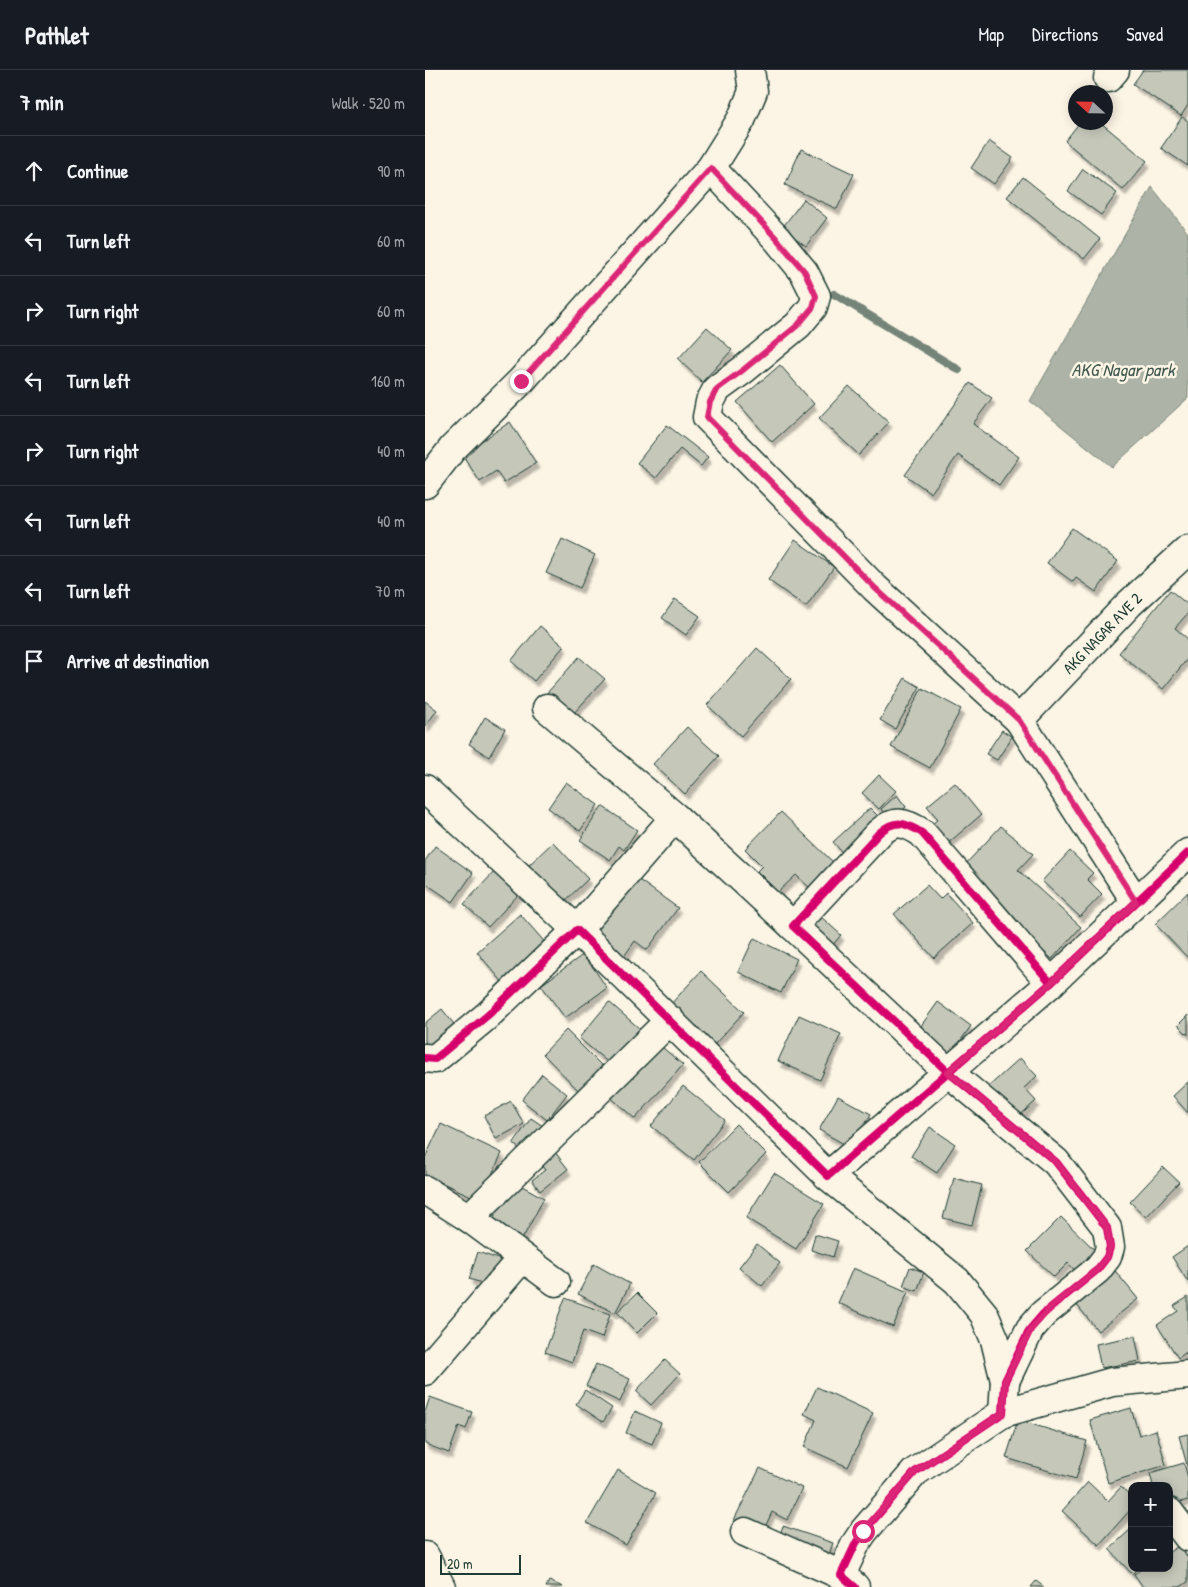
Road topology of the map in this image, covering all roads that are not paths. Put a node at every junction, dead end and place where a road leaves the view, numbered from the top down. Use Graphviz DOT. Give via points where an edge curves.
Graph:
graph roads {
  1 [pos="750,70"];
  2 [pos="711,168"];
  3 [pos="425,484"];
  4 [pos="1188,550"];
  5 [pos="547,708"];
  6 [pos="1019,720"];
  7 [pos="425,788"];
  8 [pos="675,817"];
  9 [pos="1188,853"];
  10 [pos="1136,902"];
  11 [pos="793,926"];
  12 [pos="577,930"];
  13 [pos="1051,983"];
  14 [pos="669,1020"];
  15 [pos="425,1058"];
  16 [pos="948,1072"];
  17 [pos="828,1176"];
  18 [pos="425,1190"];
  19 [pos="469,1218"];
  20 [pos="522,1258"];
  21 [pos="556,1282"];
  22 [pos="425,1371"];
  23 [pos="1188,1375"];
  24 [pos="1005,1381"];
  25 [pos="1003,1413"];
  26 [pos="1188,1503"];
  27 [pos="1173,1510"];
  28 [pos="1173,1517"];
  29 [pos="745,1532"];
  30 [pos="1188,1537"];
  31 [pos="425,1556"];
  32 [pos="848,1581"];
  33 [pos="441,1587"];
  1 -- 2 [label="street" via="753,91 741,120"];
  2 -- 3 [label="street" via="521,381 453,448"];
  2 -- 6 [label="street" via="805,272 816,296 813,307 798,325 717,389 707,417 875,588"];
  4 -- 6 [label="street, AKG NAGAR AVE 2" via="1129,604"];
  5 -- 8 [label="street"];
  6 -- 10 [label="street"];
  7 -- 12 [label="street"];
  8 -- 11 [label="street"];
  8 -- 12 [label="street"];
  9 -- 10 [label="street"];
  10 -- 13 [label="street"];
  11 -- 13 [label="street" via="879,833 897,823 909,824 922,832"];
  11 -- 16 [label="street"];
  12 -- 14 [label="street"];
  12 -- 15 [label="street" via="488,1015 435,1058"];
  13 -- 16 [label="street"];
  14 -- 17 [label="street"];
  14 -- 19 [label="street"];
  16 -- 17 [label="street"];
  16 -- 24 [label="street" via="1056,1162 1107,1228 1110,1247 1107,1257 1097,1270 1052,1306 1031,1329"];
  17 -- 24 [label="street" via="957,1281 984,1314 995,1340"];
  18 -- 19 [label="street"];
  19 -- 20 [label="street"];
  20 -- 21 [label="street"];
  20 -- 22 [label="street"];
  23 -- 25 [label="street" via="1112,1382"];
  24 -- 25 [label="street"];
  25 -- 32 [label="street" via="915,1472 863,1531 856,1543"];
  26 -- 27 [label="street"];
  28 -- 30 [label="street"];
  29 -- 32 [label="street"];
  31 -- 33 [label="street"];
}
